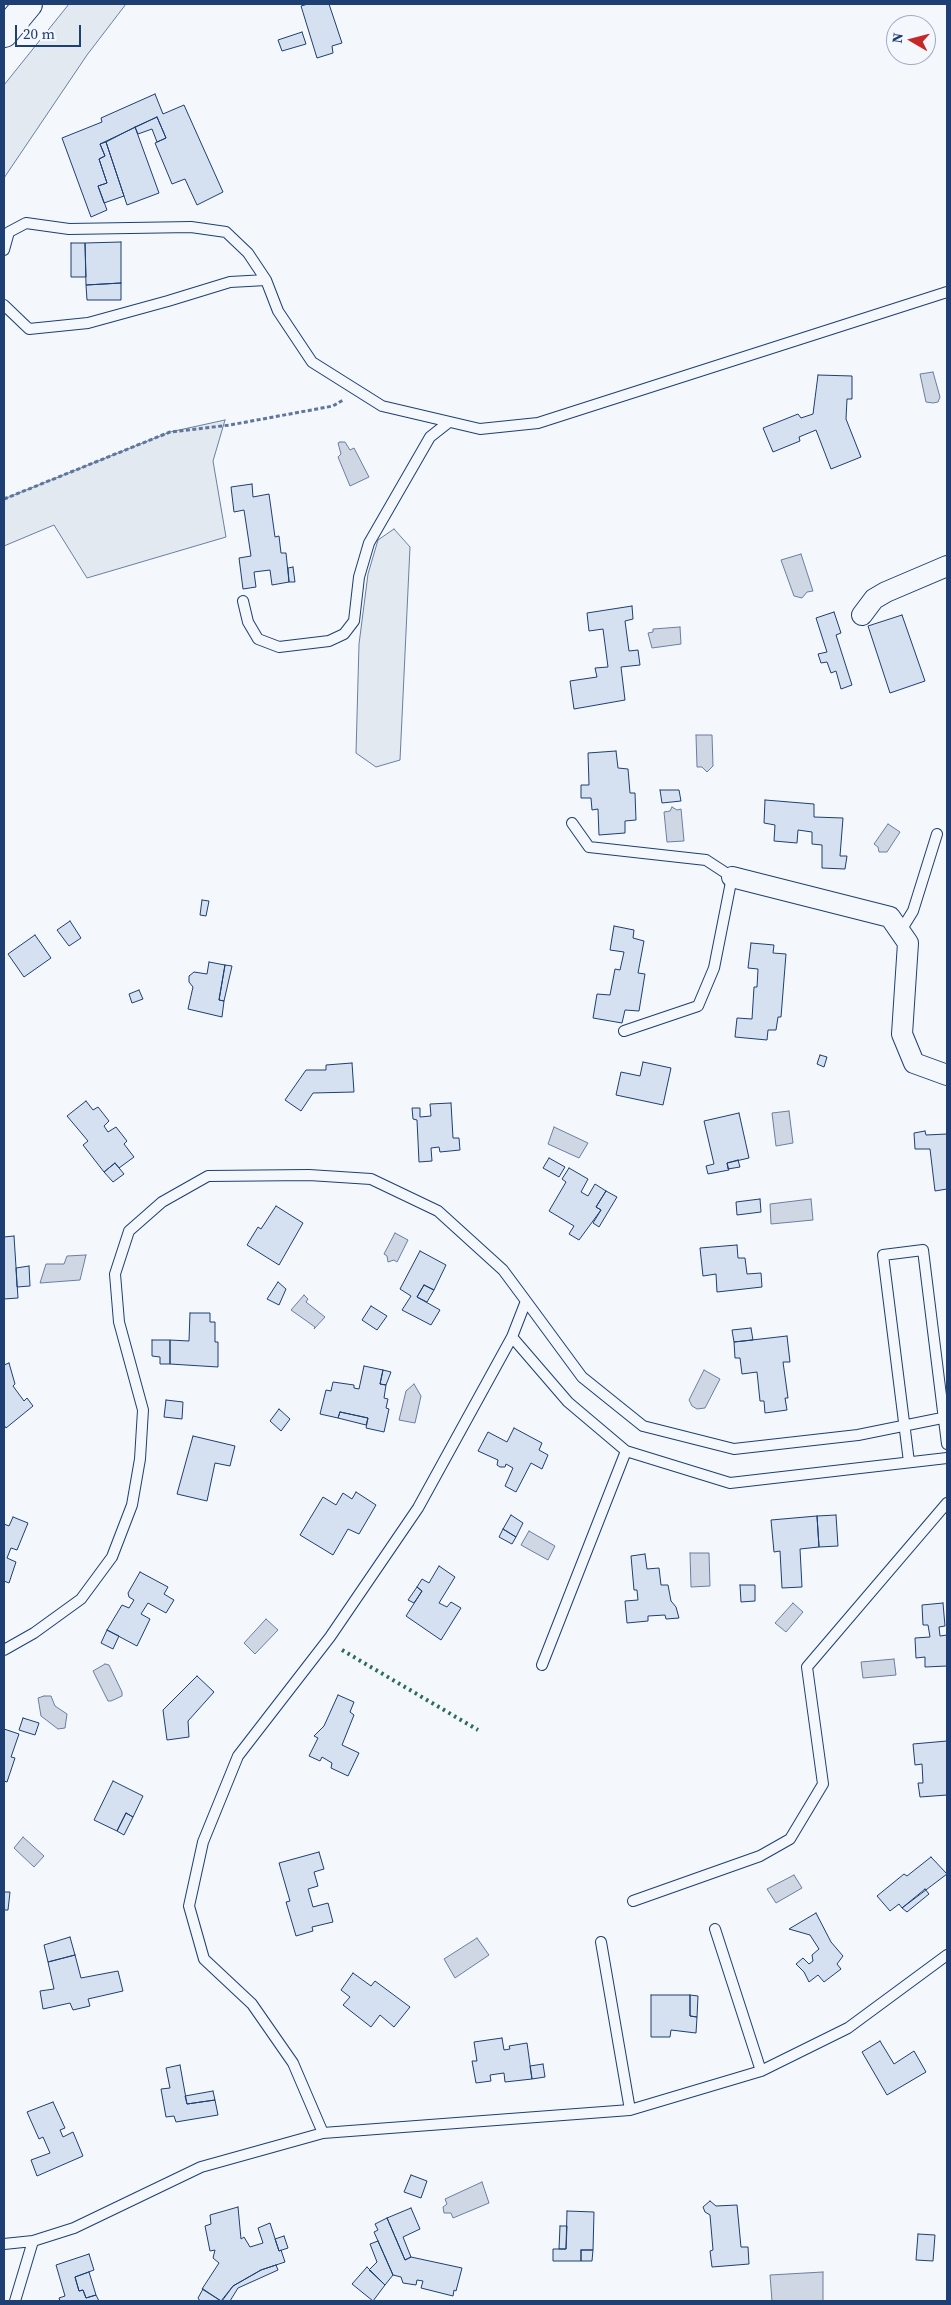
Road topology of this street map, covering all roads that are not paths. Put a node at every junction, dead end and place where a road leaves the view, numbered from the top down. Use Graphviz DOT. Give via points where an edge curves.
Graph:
graph roads {
  1 [pos="28,4"];
  2 [pos="4,33"];
  3 [pos="4,250"];
  4 [pos="266,280"];
  5 [pos="947,292"];
  6 [pos="4,305"];
  7 [pos="448,422"];
  8 [pos="947,566"];
  9 [pos="243,601"];
  10 [pos="862,615"];
  11 [pos="572,823"];
  12 [pos="936,834"];
  13 [pos="732,877"];
  14 [pos="900,932"];
  15 [pos="624,1031"];
  16 [pos="947,1076"];
  17 [pos="526,1301"];
  18 [pos="512,1337"];
  19 [pos="946,1417"];
  20 [pos="904,1426"];
  21 [pos="947,1444"];
  22 [pos="626,1451"];
  23 [pos="947,1458"];
  24 [pos="909,1462"];
  25 [pos="947,1504"];
  26 [pos="4,1650"];
  27 [pos="542,1665"];
  28 [pos="633,1901"];
  29 [pos="715,1929"];
  30 [pos="601,1942"];
  31 [pos="947,1955"];
  32 [pos="761,2071"];
  33 [pos="630,2110"];
  34 [pos="323,2133"];
  35 [pos="32,2241"];
  36 [pos="4,2244"];
  37 [pos="15,2301"];
  1 -- 2 [label="highway"];
  3 -- 4 [label="lane" via="9,232 26,223 69,229 191,227 226,232 248,253"];
  4 -- 6 [label="lane" via="230,282 88,323 30,329"];
  4 -- 7 [label="lane" via="278,311 312,362 382,406"];
  5 -- 7 [label="lane" via="538,423 480,429"];
  7 -- 9 [label="lane" via="430,437 369,543 359,577 354,621 344,634 329,641 280,647 258,639 248,622"];
  8 -- 10 [label="street" via="886,592 874,600"];
  11 -- 13 [label="lane" via="589,847 706,860"];
  12 -- 14 [label="lane" via="913,912"];
  13 -- 14 [label="street" via="890,917"];
  13 -- 15 [label="lane" via="714,968 698,1006"];
  14 -- 16 [label="street" via="908,943 902,1034 914,1063"];
  17 -- 18 [label="lane"];
  17 -- 20 [label="lane" via="582,1378 643,1426 734,1449 858,1435"];
  17 -- 26 [label="lane" via="503,1270 438,1211 371,1179 309,1175 208,1176 162,1202 129,1231 115,1274 120,1322 143,1410 140,1459 132,1505 112,1557 81,1599"];
  18 -- 22 [label="lane" via="568,1402"];
  18 -- 34 [label="lane" via="418,1508 330,1637 238,1756 203,1842 189,1906 204,1959 252,2004 293,2063"];
  19 -- 20 [label="lane"];
  19 -- 20 [label="lane" via="923,1250 883,1255"];
  19 -- 21 [label="lane"];
  20 -- 24 [label="lane"];
  22 -- 24 [label="lane" via="730,1483"];
  22 -- 27 [label="lane"];
  23 -- 24 [label="lane"];
  25 -- 28 [label="lane" via="807,1667 823,1784 790,1840 760,1856"];
  29 -- 32 [label="lane"];
  30 -- 33 [label="lane"];
  31 -- 32 [label="lane" via="848,2028"];
  32 -- 33 [label="lane"];
  33 -- 34 [label="lane"];
  34 -- 35 [label="lane" via="201,2167 74,2228"];
  35 -- 36 [label="lane"];
  35 -- 37 [label="lane"];
}
